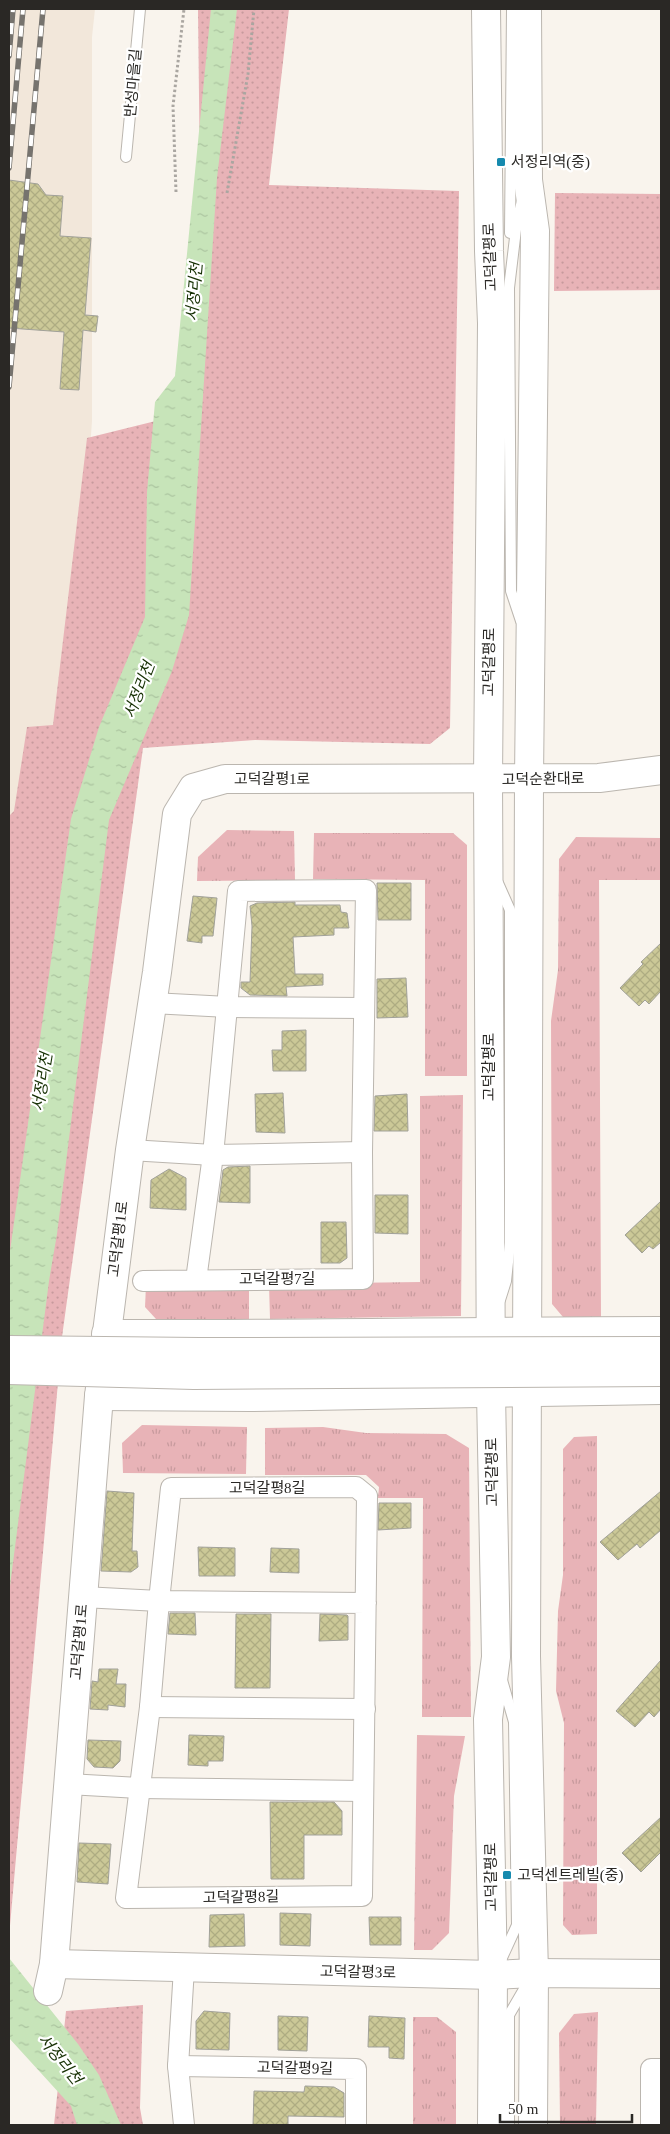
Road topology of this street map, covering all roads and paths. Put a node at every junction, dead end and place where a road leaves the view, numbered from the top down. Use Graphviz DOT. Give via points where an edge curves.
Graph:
graph roads {
  1 [pos="140,9"];
  2 [pos="184,9"];
  3 [pos="254,9"];
  4 [pos="486,9"];
  5 [pos="512,9"];
  6 [pos="520,9"];
  7 [pos="527,9"];
  8 [pos="126,157"];
  9 [pos="528,180"];
  10 [pos="176,192"];
  11 [pos="227,194"];
  12 [pos="521,206"];
  13 [pos="492,323"];
  14 [pos="531,650"];
  15 [pos="661,770"];
  16 [pos="599,778"];
  17 [pos="488,779"];
  18 [pos="529,779"];
  19 [pos="661,789"];
  20 [pos="152,1003"];
  21 [pos="228,1007"];
  22 [pos="364,1008"];
  23 [pos="130,1150"];
  24 [pos="362,1152"];
  25 [pos="213,1155"];
  26 [pos="196,1280"];
  27 [pos="142,1281"];
  28 [pos="491,1331"];
  29 [pos="528,1331"];
  30 [pos="661,1331"];
  31 [pos="106,1334"];
  32 [pos="249,1335"];
  33 [pos="9,1350"];
  34 [pos="661,1351"];
  35 [pos="9,1370"];
  36 [pos="661,1372"];
  37 [pos="661,1390"];
  38 [pos="491,1393"];
  39 [pos="527,1393"];
  40 [pos="99,1396"];
  41 [pos="249,1398"];
  42 [pos="83,1597"];
  43 [pos="159,1601"];
  44 [pos="366,1603"];
  45 [pos="150,1707"];
  46 [pos="364,1709"];
  47 [pos="68,1784"];
  48 [pos="139,1788"];
  49 [pos="363,1790"];
  50 [pos="54,1964"];
  51 [pos="184,1968"];
  52 [pos="534,1973"];
  53 [pos="661,1974"];
  54 [pos="493,1976"];
  55 [pos="48,1991"];
  56 [pos="178,2066"];
  57 [pos="661,2069"];
  58 [pos="184,2125"];
  59 [pos="356,2125"];
  60 [pos="492,2125"];
  61 [pos="509,2125"];
  62 [pos="533,2125"];
  63 [pos="651,2125"];
  1 -- 8 [label="lane, 반성마을길"];
  2 -- 10 [label="path" via="173,106"];
  3 -- 11 [label="path" via="248,74"];
  4 -- 13 [label="street, 고덕갈평로"];
  5 -- 13 [label="lane" via="510,236"];
  6 -- 12 [label="lane"];
  7 -- 9 [label="street"];
  9 -- 12 [label="lane"];
  9 -- 14 [label="street" via="535,232"];
  12 -- 14 [label="lane" via="510,288 511,591"];
  13 -- 17 [label="street, 고덕갈평로"];
  14 -- 18 [label="street"];
  15 -- 16 [label="street, 고덕순환대로"];
  16 -- 18 [label="street, 고덕순환대로"];
  16 -- 19 [label="street, 고덕순환대로"];
  17 -- 18 [label="street, 고덕순환대로"];
  17 -- 20 [label="street, 고덕갈평1로" via="225,778 193,788 177,814"];
  17 -- 28 [label="street, 고덕갈평로"];
  18 -- 29 [label="street"];
  20 -- 21 [label="street"];
  20 -- 23 [label="street, 고덕갈평1로"];
  21 -- 22 [label="street"];
  21 -- 22 [label="street, 고덕갈평7길" via="238,891 366,890"];
  21 -- 25 [label="street, 고덕갈평7길"];
  22 -- 24 [label="street, 고덕갈평7길"];
  23 -- 25 [label="street"];
  23 -- 31 [label="street, 고덕갈평1로"];
  24 -- 25 [label="street"];
  24 -- 26 [label="street, 고덕갈평7길" via="363,1279"];
  25 -- 26 [label="street, 고덕갈평7길"];
  26 -- 27 [label="street"];
  28 -- 29 [label="street"];
  28 -- 32 [label="street"];
  28 -- 38 [label="street, 고덕갈평로"];
  29 -- 30 [label="street"];
  29 -- 39 [label="street"];
  31 -- 32 [label="street"];
  31 -- 40 [label="street, 고덕갈평1로"];
  32 -- 41 [label="street"];
  33 -- 34 [label="street, bridge"];
  35 -- 36 [label="street, bridge" via="194,1375"];
  37 -- 39 [label="street"];
  38 -- 39 [label="street"];
  38 -- 41 [label="street"];
  38 -- 54 [label="street, 고덕갈평로" via="496,1657 488,1719"];
  39 -- 52 [label="street" via="526,1656"];
  40 -- 41 [label="street"];
  40 -- 42 [label="street, 고덕갈평1로"];
  42 -- 43 [label="street"];
  42 -- 47 [label="street, 고덕갈평1로"];
  43 -- 44 [label="street"];
  43 -- 44 [label="street, 고덕갈평8길" via="171,1488 356,1487 367,1496"];
  43 -- 45 [label="street, 고덕갈평8길"];
  44 -- 46 [label="street, 고덕갈평8길"];
  45 -- 46 [label="street"];
  45 -- 48 [label="street, 고덕갈평8길"];
  46 -- 49 [label="street, 고덕갈평8길"];
  47 -- 48 [label="street"];
  47 -- 50 [label="street, 고덕갈평1로"];
  48 -- 49 [label="street"];
  48 -- 49 [label="street, 고덕갈평8길" via="126,1898 362,1896"];
  50 -- 51 [label="street, 고덕갈평3로"];
  50 -- 55 [label="street, 고덕갈평1로"];
  51 -- 54 [label="street, 고덕갈평3로"];
  51 -- 56 [label="street"];
  52 -- 53 [label="street, 고덕갈평3로"];
  52 -- 54 [label="street, 고덕갈평3로"];
  52 -- 61 [label="lane" via="508,2015"];
  52 -- 62 [label="street"];
  54 -- 60 [label="street, 고덕갈평로"];
  56 -- 58 [label="street"];
  56 -- 59 [label="street, 고덕갈평9길" via="356,2069"];
  57 -- 63 [label="street" via="650,2069"];
}
